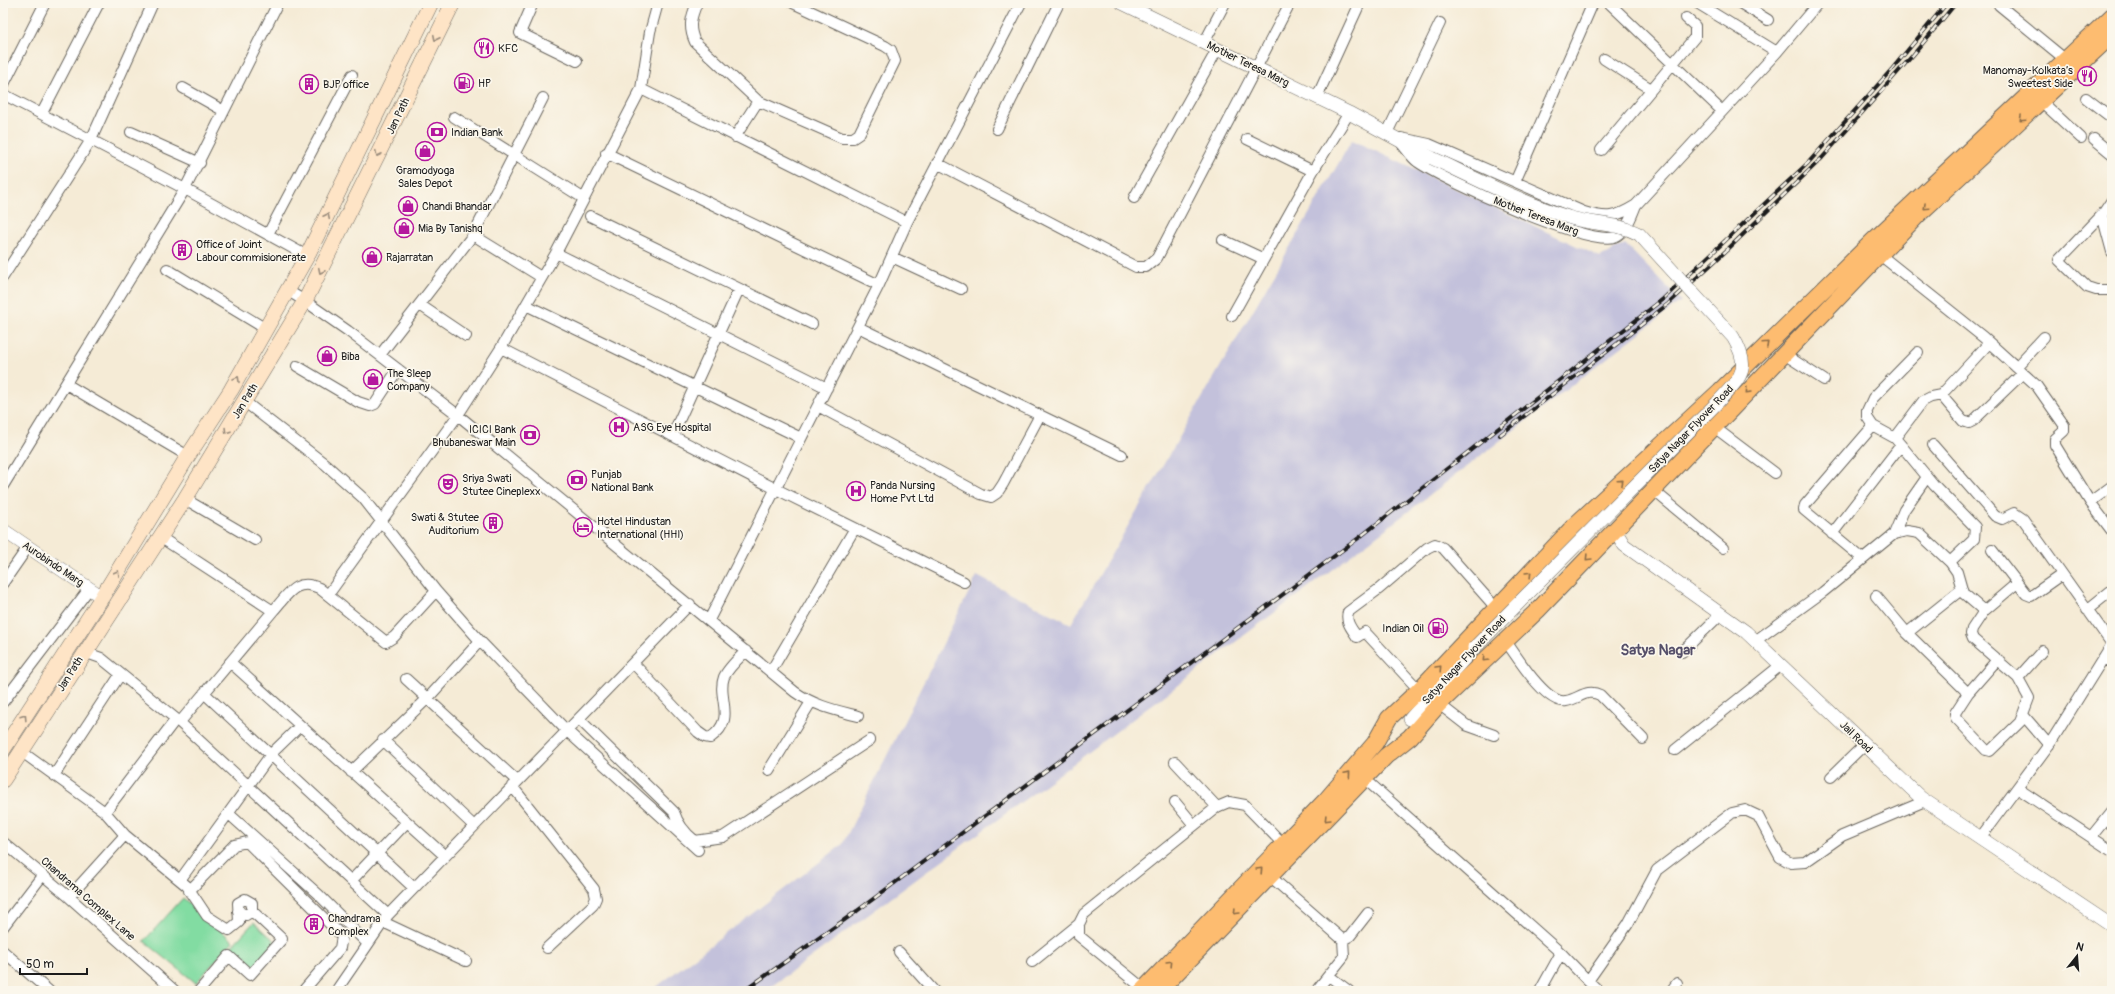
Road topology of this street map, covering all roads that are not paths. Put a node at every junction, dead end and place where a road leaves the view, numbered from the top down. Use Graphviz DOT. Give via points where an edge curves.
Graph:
graph roads {
  1 [pos="45,3"];
  2 [pos="99,3"];
  3 [pos="153,3"];
  4 [pos="278,3"];
  5 [pos="431,3"];
  6 [pos="454,3"];
  7 [pos="533,3"];
  8 [pos="658,3"];
  9 [pos="697,3"];
  10 [pos="793,3"];
  11 [pos="1021,3"];
  12 [pos="1059,3"];
  13 [pos="1122,3"];
  14 [pos="1225,3"];
  15 [pos="1290,3"];
  16 [pos="1360,3"];
  17 [pos="1593,3"];
  18 [pos="1609,3"];
  19 [pos="1697,3"];
  20 [pos="1740,3"];
  21 [pos="1818,3"];
  22 [pos="1999,6"];
  23 [pos="2112,16"];
  24 [pos="1686,18"];
  25 [pos="1768,20"];
  26 [pos="1440,23"];
  27 [pos="2112,35"];
  28 [pos="1204,43"];
  29 [pos="1217,50"];
  30 [pos="1777,52"];
  31 [pos="1604,59"];
  32 [pos="2066,60"];
  33 [pos="577,61"];
  34 [pos="1672,64"];
  35 [pos="1255,68"];
  36 [pos="352,75"];
  37 [pos="3,86"];
  38 [pos="183,88"];
  39 [pos="641,89"];
  40 [pos="1652,89"];
  41 [pos="3,94"];
  42 [pos="1317,97"];
  43 [pos="543,98"];
  44 [pos="2086,98"];
  45 [pos="758,101"];
  46 [pos="2041,101"];
  47 [pos="224,111"];
  48 [pos="1722,111"];
  49 [pos="42,113"];
  50 [pos="1349,113"];
  51 [pos="454,117"];
  52 [pos="2112,118"];
  53 [pos="996,129"];
  54 [pos="131,132"];
  55 [pos="1391,135"];
  56 [pos="735,137"];
  57 [pos="2081,138"];
  58 [pos="1247,139"];
  59 [pos="2094,139"];
  60 [pos="91,140"];
  61 [pos="1601,150"];
  62 [pos="606,153"];
  63 [pos="2112,154"];
  64 [pos="514,156"];
  65 [pos="1432,158"];
  66 [pos="200,163"];
  67 [pos="937,163"];
  68 [pos="1313,171"];
  69 [pos="1515,182"];
  70 [pos="185,189"];
  71 [pos="583,198"];
  72 [pos="1134,198"];
  73 [pos="2112,200"];
  74 [pos="1636,205"];
  75 [pos="2102,215"];
  76 [pos="590,216"];
  77 [pos="907,222"];
  78 [pos="268,234"];
  79 [pos="473,235"];
  80 [pos="1223,240"];
  81 [pos="2112,252"];
  82 [pos="556,253"];
  83 [pos="1879,254"];
  84 [pos="308,256"];
  85 [pos="892,257"];
  86 [pos="1264,259"];
  87 [pos="167,269"];
  88 [pos="3,277"];
  89 [pos="541,277"];
  90 [pos="879,285"];
  91 [pos="739,289"];
  92 [pos="961,289"];
  93 [pos="2112,290"];
  94 [pos="288,291"];
  95 [pos="305,301"];
  96 [pos="1821,303"];
  97 [pos="420,305"];
  98 [pos="526,305"];
  99 [pos="1232,316"];
  100 [pos="812,324"];
  101 [pos="858,327"];
  102 [pos="266,329"];
  103 [pos="719,333"];
  104 [pos="466,336"];
  105 [pos="2044,337"];
  106 [pos="1989,343"];
  107 [pos="501,348"];
  108 [pos="1918,352"];
  109 [pos="1784,354"];
  110 [pos="380,355"];
  111 [pos="297,366"];
  112 [pos="398,369"];
  113 [pos="2019,370"];
  114 [pos="1824,380"];
  115 [pos="66,384"];
  116 [pos="693,386"];
  117 [pos="827,388"];
  118 [pos="1941,395"];
  119 [pos="245,402"];
  120 [pos="818,406"];
  121 [pos="458,415"];
  122 [pos="1040,415"];
  123 [pos="1873,426"];
  124 [pos="1714,427"];
  125 [pos="1672,435"];
  126 [pos="672,436"];
  127 [pos="802,438"];
  128 [pos="1898,441"];
  129 [pos="1933,445"];
  130 [pos="1690,452"];
  131 [pos="1122,455"];
  132 [pos="188,456"];
  133 [pos="1774,473"];
  134 [pos="1928,477"];
  135 [pos="3,486"];
  136 [pos="2112,486"];
  137 [pos="776,489"];
  138 [pos="1653,490"];
  139 [pos="185,499"];
  140 [pos="2090,502"];
  141 [pos="382,523"];
  142 [pos="855,528"];
  143 [pos="3,530"];
  144 [pos="1615,530"];
  145 [pos="2112,531"];
  146 [pos="1832,534"];
  147 [pos="1894,534"];
  148 [pos="160,537"];
  149 [pos="255,540"];
  150 [pos="28,547"];
  151 [pos="1723,548"];
  152 [pos="1992,550"];
  153 [pos="1863,559"];
  154 [pos="1950,562"];
  155 [pos="2061,575"];
  156 [pos="964,582"];
  157 [pos="2017,582"];
  158 [pos="3,583"];
  159 [pos="89,589"];
  160 [pos="1962,589"];
  161 [pos="2112,590"];
  162 [pos="436,591"];
  163 [pos="328,595"];
  164 [pos="1876,596"];
  165 [pos="102,597"];
  166 [pos="690,604"];
  167 [pos="1496,608"];
  168 [pos="2087,610"];
  169 [pos="273,611"];
  170 [pos="1984,611"];
  171 [pos="1721,614"];
  172 [pos="709,620"];
  173 [pos="1907,633"];
  174 [pos="1505,640"];
  175 [pos="1755,641"];
  176 [pos="480,642"];
  177 [pos="2112,644"];
  178 [pos="746,651"];
  179 [pos="2042,651"];
  180 [pos="84,652"];
  181 [pos="1682,652"];
  182 [pos="2103,658"];
  183 [pos="1997,660"];
  184 [pos="230,662"];
  185 [pos="2112,663"];
  186 [pos="634,664"];
  187 [pos="1781,665"];
  188 [pos="771,671"];
  189 [pos="120,675"];
  190 [pos="2018,678"];
  191 [pos="406,679"];
  192 [pos="1419,690"];
  193 [pos="204,693"];
  194 [pos="1968,693"];
  195 [pos="428,698"];
  196 [pos="3,702"];
  197 [pos="811,702"];
  198 [pos="1439,704"];
  199 [pos="858,716"];
  200 [pos="2024,716"];
  201 [pos="1390,718"];
  202 [pos="579,719"];
  203 [pos="178,721"];
  204 [pos="300,726"];
  205 [pos="566,730"];
  206 [pos="1408,731"];
  207 [pos="1494,735"];
  208 [pos="1644,739"];
  209 [pos="383,740"];
  210 [pos="870,740"];
  211 [pos="1864,745"];
  212 [pos="2049,745"];
  213 [pos="3,750"];
  214 [pos="1675,750"];
  215 [pos="22,752"];
  216 [pos="272,753"];
  217 [pos="1174,762"];
  218 [pos="769,770"];
  219 [pos="351,772"];
  220 [pos="55,774"];
  221 [pos="1831,777"];
  222 [pos="1365,779"];
  223 [pos="3,780"];
  224 [pos="514,783"];
  225 [pos="249,786"];
  226 [pos="2017,788"];
  227 [pos="1925,801"];
  228 [pos="1175,802"];
  229 [pos="1217,807"];
  230 [pos="2112,811"];
  231 [pos="105,812"];
  232 [pos="229,814"];
  233 [pos="407,822"];
  234 [pos="1194,825"];
  235 [pos="474,826"];
  236 [pos="125,834"];
  237 [pos="2091,837"];
  238 [pos="1980,838"];
  239 [pos="3,842"];
  240 [pos="1284,845"];
  241 [pos="698,850"];
  242 [pos="2112,851"];
  243 [pos="376,854"];
  244 [pos="445,856"];
  245 [pos="42,876"];
  246 [pos="1270,877"];
  247 [pos="180,880"];
  248 [pos="352,881"];
  249 [pos="414,888"];
  250 [pos="189,891"];
  251 [pos="69,896"];
  252 [pos="1368,913"];
  253 [pos="386,919"];
  254 [pos="1079,924"];
  255 [pos="2112,926"];
  256 [pos="3,927"];
  257 [pos="1343,940"];
  258 [pos="368,944"];
  259 [pos="547,948"];
  260 [pos="3,951"];
  261 [pos="899,952"];
  262 [pos="1561,953"];
  263 [pos="466,961"];
  264 [pos="1032,962"];
  265 [pos="1329,976"];
  266 [pos="1588,981"];
  267 [pos="1149,990"];
  268 [pos="49,991"];
  269 [pos="175,991"];
  270 [pos="199,991"];
  271 [pos="303,991"];
  272 [pos="336,991"];
  273 [pos="934,991"];
  274 [pos="1316,991"];
  275 [pos="1349,991"];
  276 [pos="1540,991"];
  277 [pos="1599,991"];
  1 -- 37 [label="street"];
  2 -- 49 [label="street"];
  3 -- 60 [label="street"];
  4 -- 47 [label="street"];
  84 -- 5 [label="main road, Jan Path, one-way"];
  6 -- 95 [label="main road, Jan Path, one-way"];
  7 -- 33 [label="street" via="520,33"];
  8 -- 39 [label="street" via="650,32"];
  9 -- 45 [label="street" via="690,20 690,32 695,42"];
  10 -- 45 [label="street" via="885,46 891,50 894,62 859,134 853,138 842,138"];
  11 -- 67 [label="street"];
  12 -- 53 [label="street"];
  13 -- 28 [label="street, Mother Teresa Marg"];
  14 -- 28 [label="street"];
  15 -- 35 [label="street"];
  16 -- 42 [label="street"];
  17 -- 69 [label="street"];
  18 -- 34 [label="street"];
  19 -- 30 [label="street"];
  20 -- 25 [label="street"];
  21 -- 30 [label="street"];
  22 -- 32 [label="street"];
  23 -- 32 [label="main road"];
  24 -- 34 [label="street" via="1695,26 1695,37"];
  26 -- 55 [label="street"];
  27 -- 46 [label="main road"];
  28 -- 29 [label="street, Mother Teresa Marg"];
  29 -- 35 [label="street, Mother Teresa Marg"];
  29 -- 72 [label="street"];
  30 -- 48 [label="street"];
  31 -- 40 [label="street"];
  32 -- 96 [label="main road" via="1873,241"];
  34 -- 40 [label="street"];
  34 -- 48 [label="street"];
  35 -- 42 [label="street, Mother Teresa Marg"];
  35 -- 67 [label="street" via="1157,258 1146,267 1136,267"];
  36 -- 78 [label="street"];
  38 -- 47 [label="street"];
  39 -- 56 [label="street"];
  39 -- 62 [label="street"];
  40 -- 61 [label="street"];
  41 -- 49 [label="street"];
  42 -- 50 [label="street, Mother Teresa Marg"];
  43 -- 64 [label="street"];
  44 -- 52 [label="street"];
  45 -- 56 [label="street"];
  46 -- 57 [label="street"];
  46 -- 83 [label="main road, one-way"];
  47 -- 66 [label="street"];
  48 -- 74 [label="street"];
  49 -- 60 [label="street"];
  50 -- 55 [label="street, Mother Teresa Marg"];
  50 -- 68 [label="street"];
  51 -- 64 [label="street"];
  54 -- 66 [label="street"];
  55 -- 65 [label="street, Mother Teresa Marg"];
  55 -- 69 [label="street, Mother Teresa Marg" via="1429,144"];
  55 -- 74 [label="street, Mother Teresa Marg" via="1417,162 1536,218 1588,236 1607,239 1616,237 1622,232"];
  56 -- 77 [label="street"];
  58 -- 68 [label="street"];
  59 -- 63 [label="street"];
  60 -- 70 [label="street"];
  60 -- 88 [label="street"];
  62 -- 71 [label="street"];
  62 -- 90 [label="street"];
  64 -- 71 [label="street"];
  64 -- 79 [label="street"];
  65 -- 206 [label="street, Satya Nagar Flyover Road, bridge" via="1544,210 1574,220 1619,226 1639,234 1733,337 1740,349 1744,365 1741,376 1717,403 1474,648"];
  66 -- 70 [label="street"];
  67 -- 77 [label="street"];
  68 -- 86 [label="street"];
  69 -- 74 [label="street, Mother Teresa Marg" via="1600,217 1611,217"];
  70 -- 78 [label="street"];
  70 -- 115 [label="street"];
  71 -- 82 [label="street"];
  73 -- 75 [label="street"];
  75 -- 81 [label="street"];
  75 -- 93 [label="street" via="2059,260 2087,287"];
  76 -- 91 [label="street"];
  77 -- 85 [label="street"];
  78 -- 84 [label="street"];
  79 -- 89 [label="street"];
  79 -- 97 [label="street"];
  80 -- 86 [label="street"];
  82 -- 89 [label="street"];
  82 -- 103 [label="street"];
  83 -- 96 [label="main road"];
  83 -- 106 [label="street"];
  84 -- 94 [label="main road, Jan Path"];
  85 -- 90 [label="street"];
  85 -- 92 [label="street"];
  86 -- 99 [label="street"];
  87 -- 102 [label="street"];
  89 -- 98 [label="street"];
  90 -- 101 [label="street"];
  91 -- 100 [label="street"];
  91 -- 103 [label="street"];
  94 -- 95 [label="street"];
  94 -- 102 [label="main road, Jan Path"];
  95 -- 110 [label="street"];
  95 -- 119 [label="main road, Jan Path"];
  96 -- 109 [label="main road"];
  125 -- 96 [label="main road, one-way"];
  97 -- 104 [label="street"];
  97 -- 110 [label="street"];
  98 -- 107 [label="street"];
  98 -- 116 [label="street"];
  101 -- 117 [label="street"];
  101 -- 122 [label="street"];
  132 -- 102 [label="main road, Jan Path, one-way" via="231,390"];
  103 -- 116 [label="street"];
  103 -- 117 [label="street"];
  105 -- 113 [label="street"];
  106 -- 113 [label="street"];
  106 -- 118 [label="street"];
  107 -- 121 [label="street"];
  107 -- 126 [label="street"];
  108 -- 123 [label="street" via="1868,406 1868,417"];
  109 -- 114 [label="street"];
  109 -- 124 [label="main road, one-way"];
  110 -- 112 [label="street"];
  111 -- 112 [label="street" via="358,402 370,406 375,404"];
  112 -- 121 [label="street"];
  113 -- 118 [label="street" via="1973,421 1963,421"];
  113 -- 140 [label="street" via="2036,385 2064,425 2064,431 2054,439 2055,445"];
  115 -- 132 [label="street"];
  115 -- 135 [label="street"];
  116 -- 126 [label="street"];
  116 -- 127 [label="street"];
  117 -- 120 [label="street"];
  118 -- 128 [label="street" via="1923,401"];
  119 -- 139 [label="main road, Jan Path, one-way"];
  119 -- 141 [label="street" via="337,474 363,498"];
  120 -- 122 [label="street" via="981,494 991,496 1003,484"];
  120 -- 127 [label="street"];
  121 -- 141 [label="street"];
  121 -- 166 [label="street"];
  122 -- 131 [label="street"];
  123 -- 128 [label="street"];
  123 -- 146 [label="street" via="1804,510"];
  124 -- 130 [label="main road"];
  124 -- 133 [label="street"];
  125 -- 130 [label="main road"];
  167 -- 125 [label="main road, one-way" via="1588,512"];
  126 -- 137 [label="street"];
  127 -- 137 [label="street"];
  128 -- 134 [label="street"];
  128 -- 146 [label="street"];
  129 -- 155 [label="street" via="1995,516 2002,518 2014,513 2019,514"];
  130 -- 138 [label="main road"];
  165 -- 132 [label="main road, Jan Path, one-way"];
  134 -- 147 [label="street" via="1904,510"];
  134 -- 154 [label="street" via="1975,527 1974,538"];
  136 -- 140 [label="street"];
  137 -- 142 [label="street"];
  137 -- 172 [label="street"];
  138 -- 144 [label="main road"];
  138 -- 151 [label="street"];
  139 -- 148 [label="main road, Jan Path"];
  139 -- 149 [label="street"];
  140 -- 145 [label="street"];
  141 -- 162 [label="street"];
  141 -- 163 [label="street"];
  142 -- 156 [label="street"];
  142 -- 188 [label="street"];
  143 -- 150 [label="street, Aurobindo Marg"];
  144 -- 171 [label="street, Jail Road" via="1624,544"];
  144 -- 174 [label="main road, one-way" via="1538,610"];
  146 -- 153 [label="street"];
  147 -- 153 [label="street"];
  147 -- 154 [label="street" via="1907,531 1919,533"];
  148 -- 169 [label="street"];
  148 -- 180 [label="main road, Jan Path"];
  150 -- 158 [label="street"];
  150 -- 159 [label="street, Aurobindo Marg"];
  152 -- 157 [label="street"];
  153 -- 175 [label="street" via="1823,592"];
  154 -- 160 [label="street" via="1957,572"];
  155 -- 157 [label="street" via="2031,596 2026,594"];
  155 -- 168 [label="street"];
  157 -- 170 [label="street"];
  159 -- 165 [label="street, Aurobindo Marg"];
  159 -- 196 [label="street"];
  160 -- 170 [label="street"];
  160 -- 173 [label="street"];
  161 -- 168 [label="street"];
  162 -- 163 [label="street" via="394,637 386,642"];
  162 -- 176 [label="street"];
  163 -- 169 [label="street" via="309,583 296,586"];
  164 -- 173 [label="street"];
  213 -- 165 [label="main road, Jan Path, one-way"];
  166 -- 172 [label="street"];
  166 -- 186 [label="street"];
  192 -- 167 [label="main road, one-way"];
  167 -- 192 [label="street" via="1443,548 1435,544 1348,612 1348,622 1358,637 1365,632"];
  168 -- 177 [label="street"];
  169 -- 184 [label="street"];
  170 -- 183 [label="street" via="1971,634 1973,639"];
  171 -- 175 [label="street, Jail Road"];
  171 -- 181 [label="street"];
  172 -- 178 [label="street"];
  173 -- 194 [label="street"];
  174 -- 198 [label="main road, one-way"];
  174 -- 208 [label="street" via="1533,678 1558,702 1595,692"];
  175 -- 187 [label="street, Jail Road"];
  176 -- 195 [label="street"];
  176 -- 205 [label="street"];
  177 -- 182 [label="street"];
  178 -- 186 [label="street" via="724,677 726,714 710,738 698,732"];
  178 -- 188 [label="street"];
  179 -- 190 [label="street"];
  180 -- 189 [label="street" via="101,658"];
  180 -- 215 [label="main road, Jan Path"];
  182 -- 185 [label="street"];
  182 -- 212 [label="street"];
  183 -- 190 [label="street"];
  183 -- 194 [label="street"];
  184 -- 193 [label="street"];
  184 -- 204 [label="street"];
  186 -- 202 [label="street"];
  187 -- 211 [label="street, Jail Road"];
  187 -- 214 [label="street"];
  188 -- 197 [label="street"];
  189 -- 203 [label="street"];
  189 -- 220 [label="street"];
  190 -- 200 [label="street" via="2030,698"];
  191 -- 195 [label="street"];
  192 -- 201 [label="main road"];
  193 -- 203 [label="street"];
  193 -- 216 [label="street"];
  194 -- 200 [label="street" via="1956,709 1956,718 1986,750 1994,749"];
  195 -- 209 [label="street"];
  195 -- 224 [label="street"];
  197 -- 199 [label="street" via="822,708"];
  197 -- 218 [label="street"];
  198 -- 206 [label="main road"];
  198 -- 207 [label="street" via="1466,725"];
  200 -- 212 [label="street"];
  201 -- 206 [label="main road" via="1402,715"];
  201 -- 206 [label="main road" via="1386,730 1389,737 1395,741"];
  240 -- 201 [label="main road, one-way" via="1375,743"];
  202 -- 205 [label="street"];
  202 -- 210 [label="street" via="674,812 685,833 695,841 723,837"];
  203 -- 225 [label="street"];
  203 -- 231 [label="street"];
  204 -- 216 [label="street"];
  204 -- 219 [label="street"];
  205 -- 224 [label="street"];
  205 -- 241 [label="street"];
  206 -- 222 [label="main road"];
  209 -- 219 [label="street"];
  209 -- 235 [label="street"];
  211 -- 221 [label="street"];
  211 -- 227 [label="street, Jail Road"];
  212 -- 226 [label="street"];
  215 -- 220 [label="street"];
  215 -- 223 [label="main road, Jan Path"];
  216 -- 225 [label="street"];
  216 -- 243 [label="street"];
  217 -- 229 [label="street"];
  219 -- 233 [label="street"];
  220 -- 231 [label="street"];
  222 -- 246 [label="main road, one-way"];
  222 -- 262 [label="street"];
  224 -- 235 [label="street"];
  224 -- 259 [label="street" via="594,889 596,898 593,906"];
  225 -- 232 [label="street"];
  225 -- 248 [label="street"];
  226 -- 237 [label="street"];
  226 -- 238 [label="street"];
  227 -- 238 [label="street, Jail Road"];
  227 -- 266 [label="street" via="1842,836 1805,862 1791,863 1780,857 1758,816 1745,810 1732,813 1657,870 1628,924"];
  228 -- 234 [label="street"];
  229 -- 234 [label="street"];
  229 -- 240 [label="street" via="1229,802 1245,805"];
  230 -- 237 [label="street"];
  231 -- 236 [label="street"];
  232 -- 247 [label="street"];
  232 -- 258 [label="street" via="319,895"];
  233 -- 243 [label="street"];
  233 -- 244 [label="street"];
  234 -- 254 [label="street" via="1093,906 1084,914"];
  235 -- 244 [label="street"];
  236 -- 247 [label="street"];
  236 -- 251 [label="street"];
  237 -- 242 [label="street"];
  238 -- 255 [label="street, Jail Road"];
  239 -- 245 [label="street, Chandrama Complex Lane"];
  267 -- 240 [label="main road, one-way"];
  243 -- 248 [label="street"];
  243 -- 249 [label="street"];
  244 -- 249 [label="street"];
  245 -- 251 [label="street, Chandrama Complex Lane"];
  245 -- 256 [label="street"];
  246 -- 257 [label="street"];
  246 -- 267 [label="main road, one-way"];
  247 -- 250 [label="street"];
  248 -- 253 [label="street"];
  249 -- 253 [label="street"];
  250 -- 270 [label="street" via="207,916 229,930 239,922 238,903 245,899 252,903 252,911 282,939 250,975 229,956"];
  250 -- 271 [label="street" via="234,845 247,842 342,936 340,948"];
  251 -- 269 [label="street, Chandrama Complex Lane"];
  252 -- 257 [label="street" via="1350,936"];
  253 -- 258 [label="street"];
  253 -- 263 [label="street"];
  254 -- 264 [label="street"];
  254 -- 267 [label="street" via="1079,936"];
  257 -- 265 [label="street" via="1344,956"];
  258 -- 272 [label="street"];
  260 -- 268 [label="street"];
  261 -- 273 [label="street"];
  262 -- 266 [label="street"];
  262 -- 276 [label="street"];
  265 -- 274 [label="street"];
  265 -- 275 [label="street"];
  266 -- 277 [label="street"];
}
